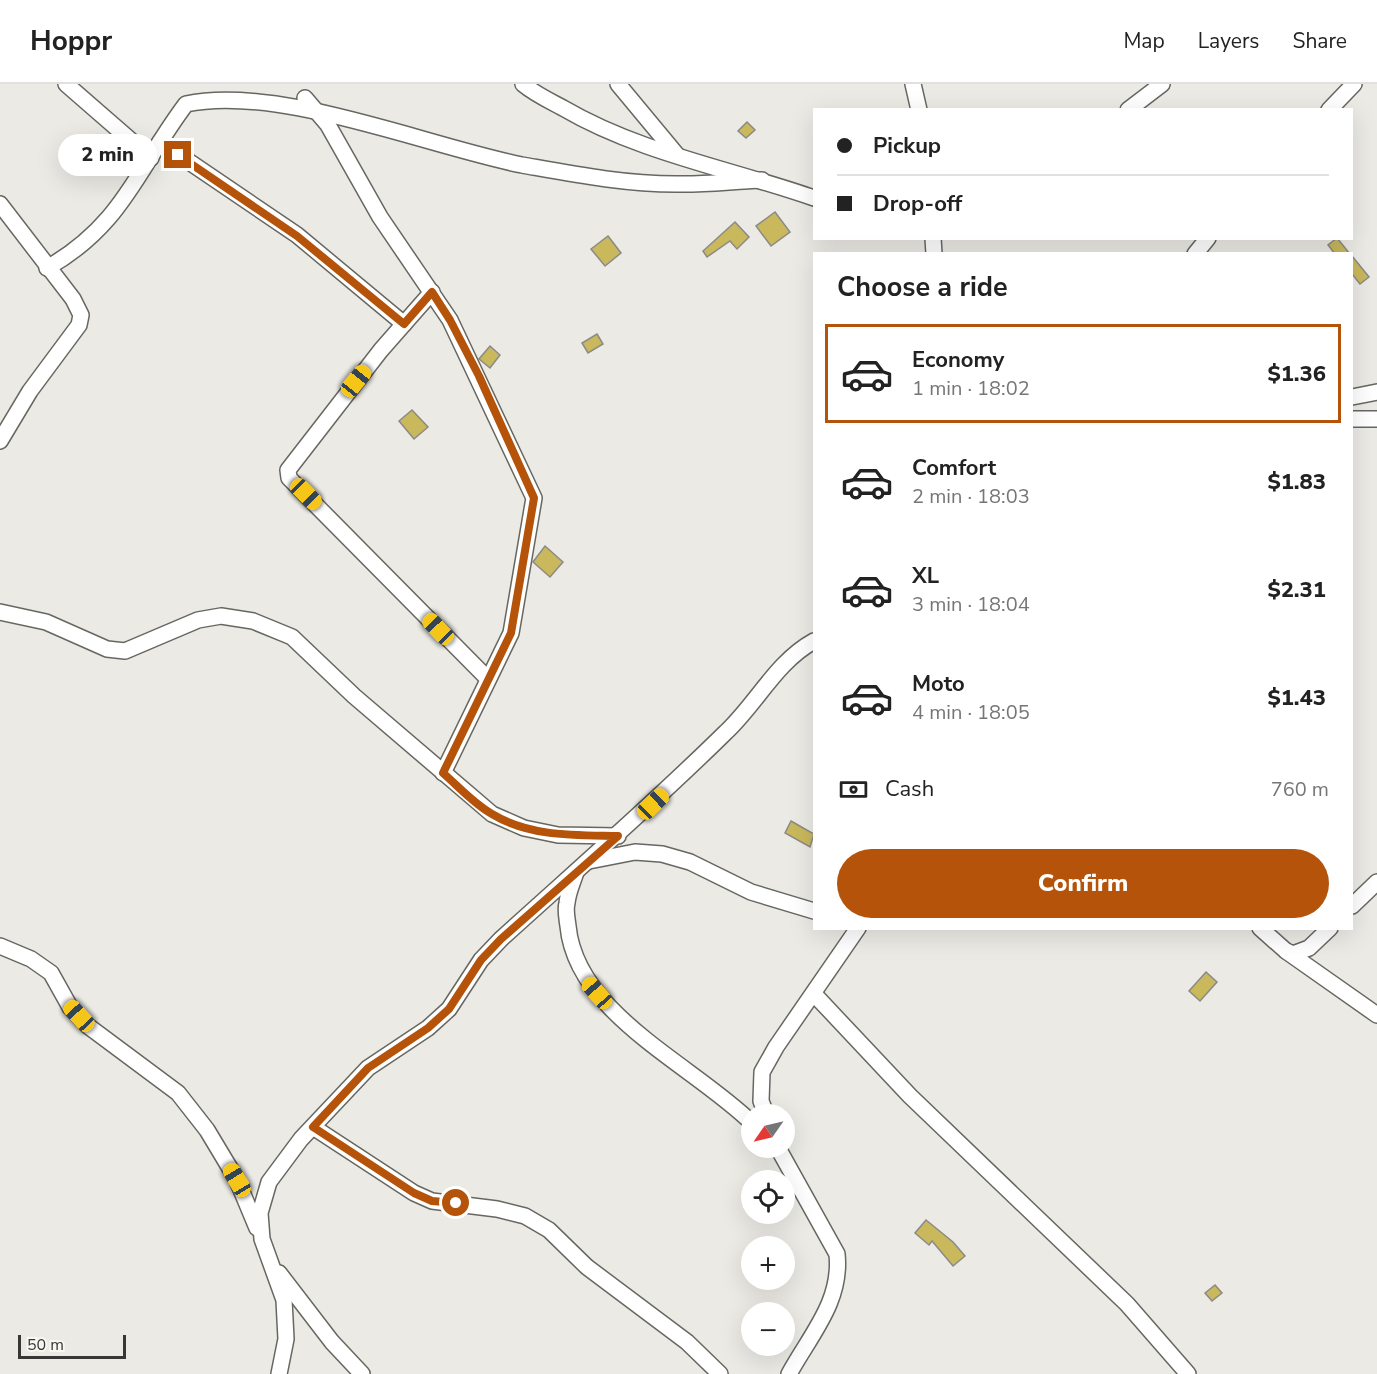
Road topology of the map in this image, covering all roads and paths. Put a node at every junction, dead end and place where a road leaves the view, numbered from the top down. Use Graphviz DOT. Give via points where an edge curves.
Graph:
graph roads {
  1 [pos="66,84"];
  2 [pos="523,84"];
  3 [pos="618,84"];
  4 [pos="913,84"];
  5 [pos="1354,84"];
  6 [pos="1153,86"];
  7 [pos="305,98"];
  8 [pos="919,108"];
  9 [pos="1130,108"];
  10 [pos="1331,108"];
  11 [pos="160,142"];
  12 [pos="679,157"];
  13 [pos="151,158"];
  14 [pos="762,180"];
  15 [pos="813,198"];
  16 [pos="0,204"];
  17 [pos="1206,240"];
  18 [pos="1197,252"];
  19 [pos="47,268"];
  20 [pos="432,292"];
  21 [pos="404,324"];
  22 [pos="1377,392"];
  23 [pos="1353,397"];
  24 [pos="1353,419"];
  25 [pos="1377,420"];
  26 [pos="0,441"];
  27 [pos="0,612"];
  28 [pos="813,642"];
  29 [pos="488,679"];
  30 [pos="443,773"];
  31 [pos="618,836"];
  32 [pos="589,861"];
  33 [pos="576,871"];
  34 [pos="1377,882"];
  35 [pos="1353,905"];
  36 [pos="813,911"];
  37 [pos="857,930"];
  38 [pos="1262,930"];
  39 [pos="1328,930"];
  40 [pos="0,946"];
  41 [pos="1286,951"];
  42 [pos="814,994"];
  43 [pos="1377,1015"];
  44 [pos="762,1104"];
  45 [pos="741,1113"];
  46 [pos="313,1127"];
  47 [pos="783,1158"];
  48 [pos="262,1239"];
  49 [pos="272,1264"];
  50 [pos="279,1374"];
  51 [pos="363,1374"];
  52 [pos="720,1374"];
  53 [pos="789,1374"];
  54 [pos="1188,1374"];
  1 -- 13 [label="street"];
  2 -- 12 [label="street" via="594,126"];
  3 -- 12 [label="street"];
  4 -- 8 [label="street"];
  5 -- 10 [label="street"];
  6 -- 9 [label="street"];
  7 -- 11 [label="street" via="233,89 202,95 186,104"];
  7 -- 14 [label="street" via="346,106 426,136 520,164 619,181 677,184"];
  7 -- 20 [label="street" via="328,125 380,217"];
  11 -- 13 [label="street"];
  11 -- 21 [label="street" via="297,236"];
  12 -- 14 [label="street"];
  13 -- 19 [label="street" via="125,200 89,240"];
  14 -- 15 [label="street"];
  16 -- 19 [label="street"];
  17 -- 18 [label="street"];
  19 -- 26 [label="street" via="73,298 81,315 79,325"];
  20 -- 21 [label="street"];
  20 -- 29 [label="street" via="479,376 534,498 511,633"];
  21 -- 29 [label="street" via="292,463 289,477"];
  22 -- 23 [label="street"];
  24 -- 25 [label="street"];
  27 -- 30 [label="street" via="46,622 107,649 125,651 198,620 221,616 253,621 292,637"];
  28 -- 31 [label="street" via="783,665 729,729"];
  29 -- 30 [label="street"];
  30 -- 31 [label="street" via="492,814 524,828 558,835"];
  31 -- 32 [label="street"];
  32 -- 33 [label="street"];
  32 -- 36 [label="street" via="635,852 662,854 690,862 751,892"];
  33 -- 45 [label="street" via="566,904 570,946 586,980 608,1006 648,1041"];
  33 -- 46 [label="street" via="481,960 449,1009 368,1068"];
  34 -- 35 [label="street"];
  37 -- 42 [label="street"];
  38 -- 41 [label="street"];
  39 -- 41 [label="street" via="1309,948 1293,954"];
  40 -- 48 [label="street" via="31,959 51,973 70,1006 88,1026 178,1093 207,1130 237,1180"];
  41 -- 43 [label="street"];
  42 -- 44 [label="street" via="762,1072"];
  42 -- 54 [label="street" via="910,1096 1127,1304"];
  46 -- 48 [label="street" via="269,1182 260,1214"];
  46 -- 52 [label="street" via="432,1201 497,1209 525,1216 549,1230 587,1268 687,1342"];
  47 -- 53 [label="street" via="837,1254 839,1271 829,1305"];
  48 -- 49 [label="street"];
  49 -- 50 [label="street" via="284,1300 286,1339"];
  49 -- 51 [label="street" via="332,1342"];
}
